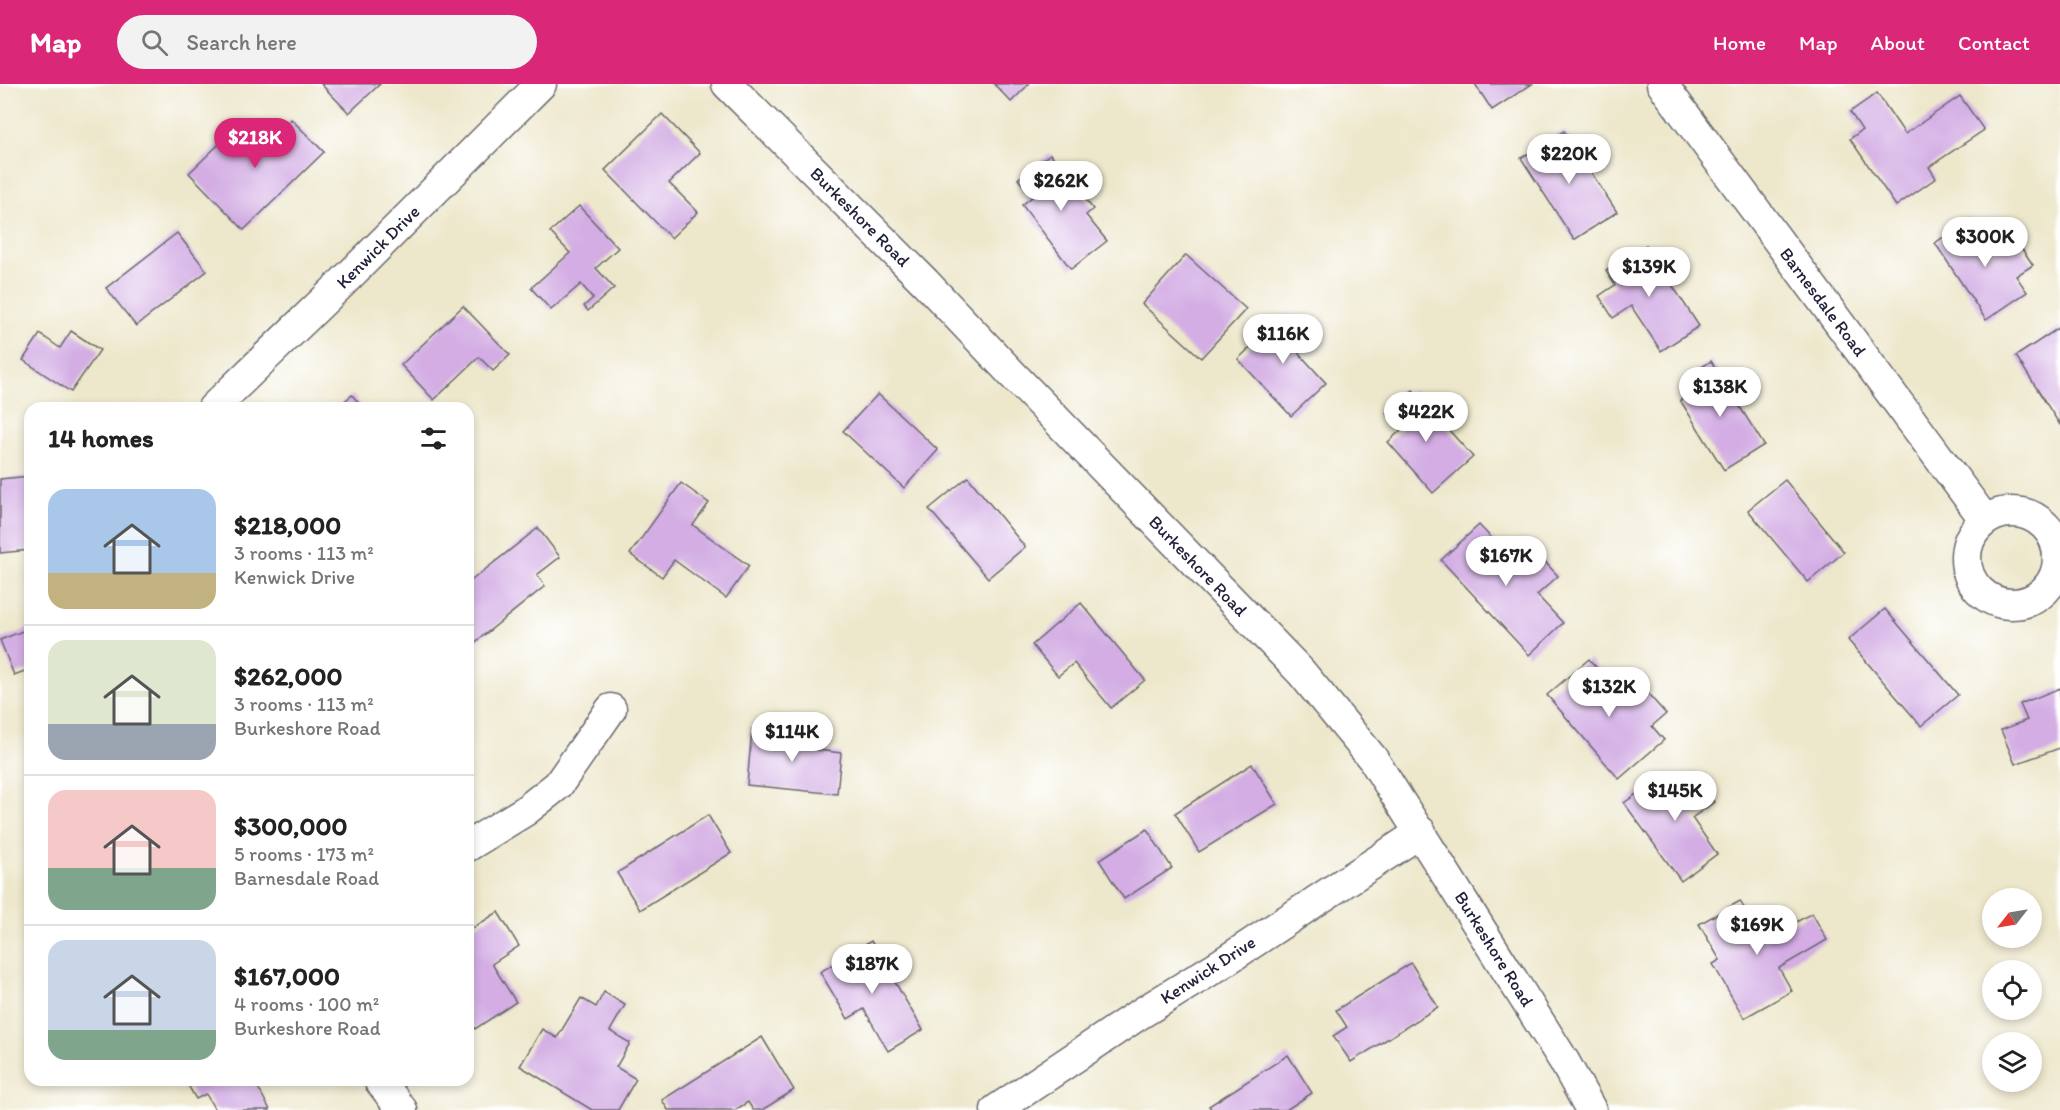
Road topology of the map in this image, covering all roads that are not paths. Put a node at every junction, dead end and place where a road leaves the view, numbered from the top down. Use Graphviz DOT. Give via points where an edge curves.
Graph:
graph roads {
  1 [pos="541,84"];
  2 [pos="727,84"];
  3 [pos="1662,84"];
  4 [pos="219,402"];
  5 [pos="1985,520"];
  6 [pos="611,709"];
  7 [pos="1421,832"];
  8 [pos="474,842"];
  9 [pos="384,1086"];
  10 [pos="402,1110"];
  11 [pos="996,1110"];
  12 [pos="1592,1110"];
  1 -- 4 [label="street, Kenwick Drive"];
  2 -- 7 [label="street, Burkeshore Road" via="925,282 1301,672 1373,759"];
  3 -- 5 [label="street, Barnesdale Road"];
  6 -- 8 [label="street" via="558,785"];
  7 -- 11 [label="street, Kenwick Drive"];
  7 -- 12 [label="street, Burkeshore Road"];
  9 -- 10 [label="street"];
}
